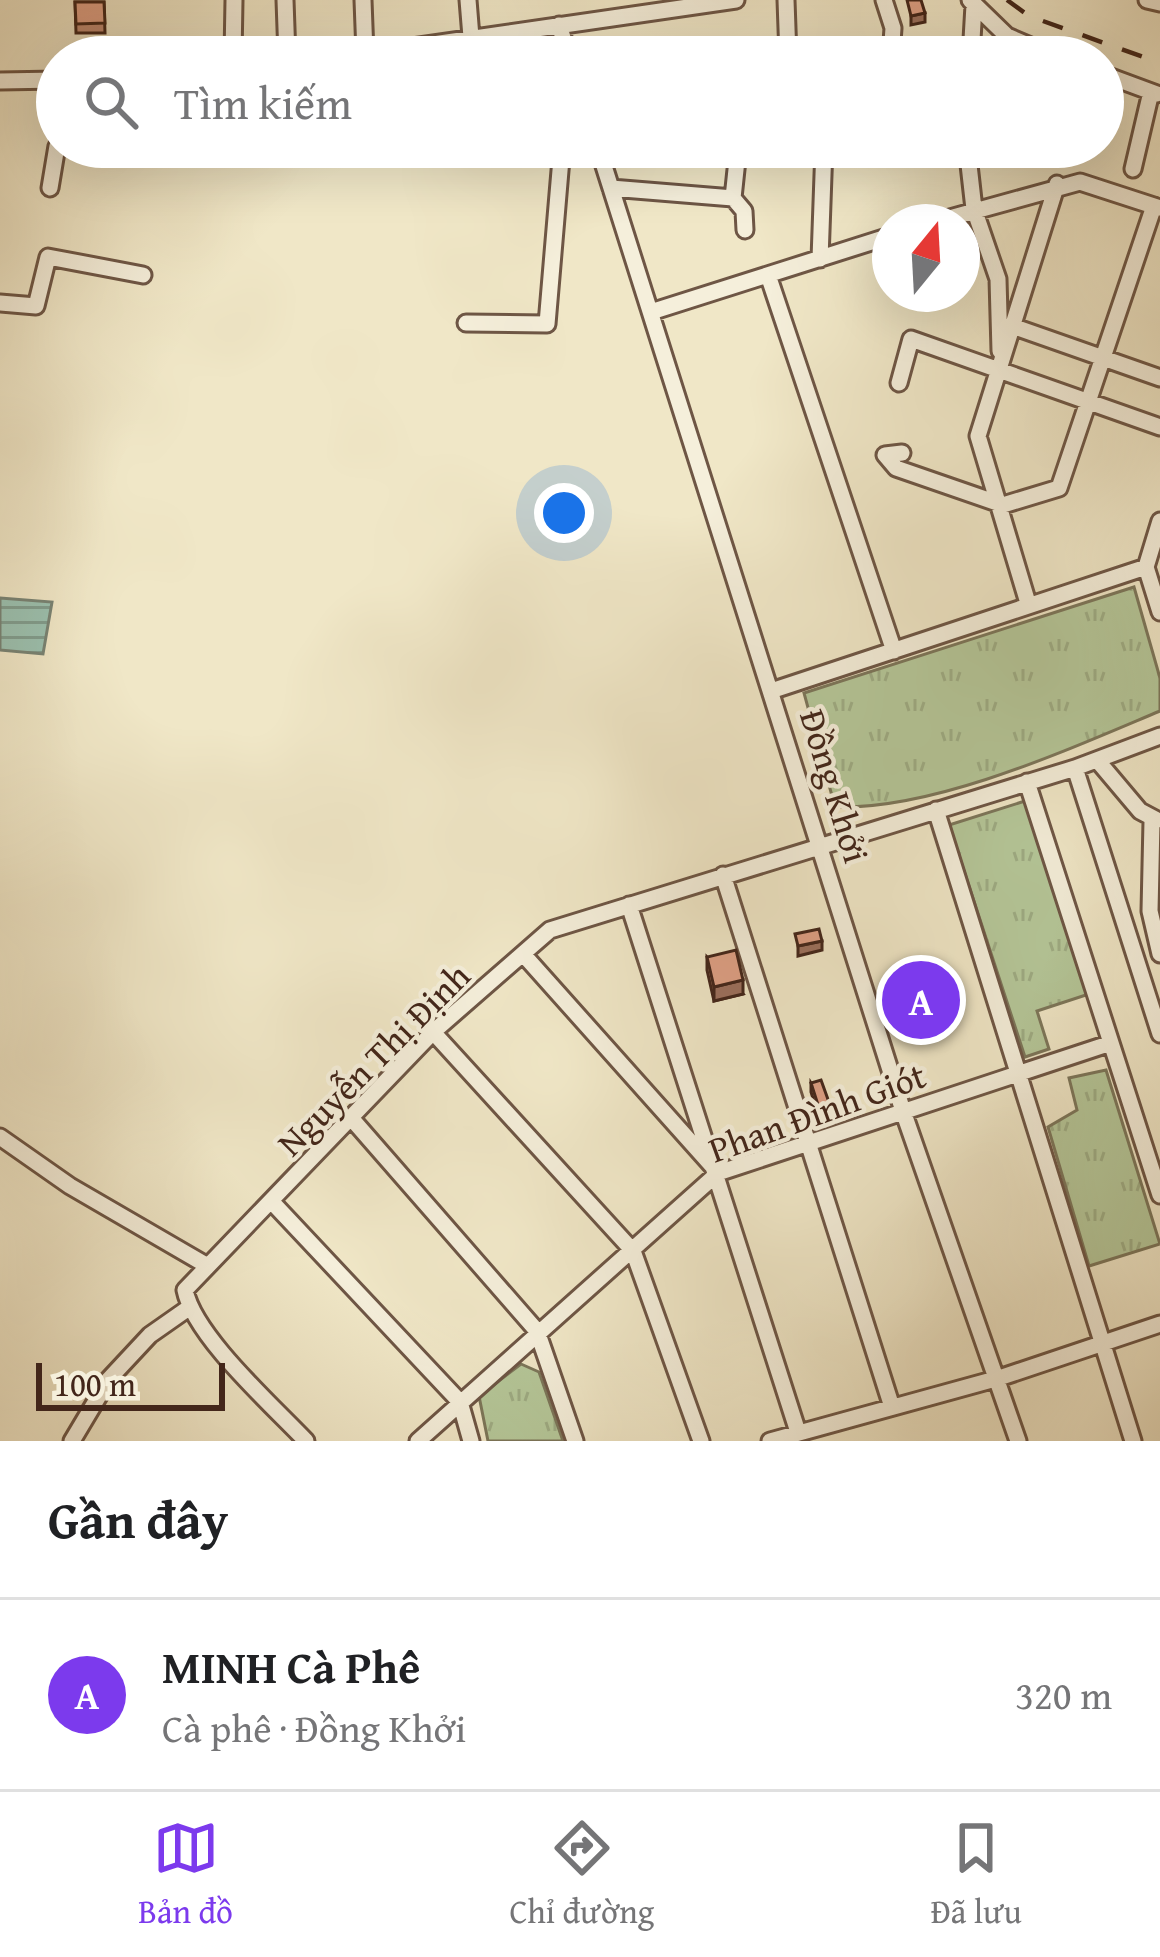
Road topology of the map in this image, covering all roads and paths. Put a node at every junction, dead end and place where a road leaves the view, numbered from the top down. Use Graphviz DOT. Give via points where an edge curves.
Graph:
graph roads {
  1 [pos="234,0"];
  2 [pos="285,0"];
  3 [pos="363,0"];
  4 [pos="468,0"];
  5 [pos="736,0"];
  6 [pos="786,0"];
  7 [pos="884,0"];
  8 [pos="1147,0"];
  9 [pos="972,2"];
  10 [pos="1160,3"];
  11 [pos="559,25"];
  12 [pos="233,36"];
  13 [pos="286,36"];
  14 [pos="364,36"];
  15 [pos="471,36"];
  16 [pos="485,36"];
  17 [pos="562,36"];
  18 [pos="787,36"];
  19 [pos="892,36"];
  20 [pos="971,36"];
  21 [pos="1007,36"];
  22 [pos="36,80"];
  23 [pos="0,81"];
  24 [pos="1124,82"];
  25 [pos="1155,93"];
  26 [pos="53,168"];
  27 [pos="560,168"];
  28 [pos="605,168"];
  29 [pos="735,168"];
  30 [pos="823,168"];
  31 [pos="970,168"];
  32 [pos="1133,169"];
  33 [pos="1057,184"];
  34 [pos="50,188"];
  35 [pos="611,188"];
  36 [pos="733,198"];
  37 [pos="973,204"];
  38 [pos="980,207"];
  39 [pos="1157,207"];
  40 [pos="980,226"];
  41 [pos="745,230"];
  42 [pos="872,242"];
  43 [pos="1138,252"];
  44 [pos="1157,257"];
  45 [pos="820,259"];
  46 [pos="143,275"];
  47 [pos="768,275"];
  48 [pos="0,303"];
  49 [pos="654,311"];
  50 [pos="466,322"];
  51 [pos="1012,326"];
  52 [pos="1102,358"];
  53 [pos="1000,371"];
  54 [pos="1160,378"];
  55 [pos="899,383"];
  56 [pos="1088,403"];
  57 [pos="1160,427"];
  58 [pos="902,453"];
  59 [pos="1003,505"];
  60 [pos="1160,521"];
  61 [pos="1146,567"];
  62 [pos="1028,603"];
  63 [pos="1160,612"];
  64 [pos="894,651"];
  65 [pos="774,690"];
  66 [pos="1160,736"];
  67 [pos="1097,760"];
  68 [pos="1075,768"];
  69 [pos="1027,782"];
  70 [pos="936,810"];
  71 [pos="1156,820"];
  72 [pos="822,843"];
  73 [pos="723,875"];
  74 [pos="629,905"];
  75 [pos="524,954"];
  76 [pos="1160,954"];
  77 [pos="1160,981"];
  78 [pos="1149,998"];
  79 [pos="433,1032"];
  80 [pos="1160,1034"];
  81 [pos="1111,1043"];
  82 [pos="1018,1074"];
  83 [pos="904,1111"];
  84 [pos="352,1119"];
  85 [pos="0,1137"];
  86 [pos="806,1144"];
  87 [pos="718,1173"];
  88 [pos="1160,1195"];
  89 [pos="273,1203"];
  90 [pos="633,1251"];
  91 [pos="206,1265"];
  92 [pos="190,1307"];
  93 [pos="1160,1324"];
  94 [pos="538,1331"];
  95 [pos="1102,1342"];
  96 [pos="998,1378"];
  97 [pos="460,1402"];
  98 [pos="892,1407"];
  99 [pos="798,1432"];
  100 [pos="72,1441"];
  101 [pos="306,1441"];
  102 [pos="418,1441"];
  103 [pos="471,1441"];
  104 [pos="575,1441"];
  105 [pos="701,1441"];
  106 [pos="770,1441"];
  107 [pos="1018,1441"];
  108 [pos="1133,1441"];
  1 -- 12 [label="street"];
  2 -- 13 [label="street"];
  3 -- 14 [label="street"];
  4 -- 15 [label="street"];
  5 -- 11 [label="street"];
  6 -- 18 [label="street"];
  7 -- 19 [label="street"];
  8 -- 10 [label="street"];
  9 -- 20 [label="street"];
  9 -- 21 [label="street"];
  11 -- 16 [label="street"];
  11 -- 17 [label="street"];
  22 -- 23 [label="street"];
  24 -- 25 [label="street"];
  25 -- 32 [label="street"];
  26 -- 34 [label="street"];
  27 -- 50 [label="street" via="547,324"];
  28 -- 35 [label="street, Đồng Khởi"];
  29 -- 36 [label="street"];
  30 -- 45 [label="street"];
  31 -- 37 [label="street"];
  33 -- 38 [label="street"];
  33 -- 39 [label="street" via="1080,182"];
  33 -- 51 [label="street"];
  35 -- 36 [label="street"];
  35 -- 49 [label="street, Đồng Khởi"];
  36 -- 41 [label="street"];
  39 -- 43 [label="street"];
  40 -- 53 [label="street" via="998,279"];
  42 -- 45 [label="street"];
  43 -- 44 [label="street"];
  43 -- 52 [label="street"];
  45 -- 47 [label="street"];
  46 -- 48 [label="street" via="48,257 36,306"];
  47 -- 49 [label="street"];
  47 -- 64 [label="street"];
  49 -- 65 [label="street, Đồng Khởi"];
  51 -- 52 [label="street"];
  51 -- 53 [label="street"];
  52 -- 54 [label="street"];
  52 -- 56 [label="street"];
  53 -- 55 [label="street" via="911,339"];
  53 -- 56 [label="street"];
  53 -- 59 [label="street" via="978,436"];
  56 -- 57 [label="street"];
  56 -- 59 [label="street" via="1059,488"];
  58 -- 59 [label="street" via="885,455 896,468"];
  59 -- 62 [label="street"];
  60 -- 61 [label="street"];
  61 -- 62 [label="street"];
  61 -- 63 [label="street"];
  62 -- 64 [label="street"];
  64 -- 65 [label="street"];
  65 -- 72 [label="street, Đồng Khởi"];
  66 -- 67 [label="street, Nguyễn Thị Định"];
  67 -- 68 [label="street, Nguyễn Thị Định"];
  67 -- 71 [label="street"];
  68 -- 69 [label="street, Nguyễn Thị Định"];
  68 -- 78 [label="street"];
  69 -- 70 [label="street, Nguyễn Thị Định"];
  69 -- 81 [label="street"];
  70 -- 72 [label="street, Nguyễn Thị Định"];
  70 -- 82 [label="street"];
  71 -- 76 [label="street" via="1150,911"];
  72 -- 73 [label="street, Nguyễn Thị Định"];
  72 -- 83 [label="street, Đồng Khởi"];
  73 -- 74 [label="street, Nguyễn Thị Định"];
  73 -- 86 [label="street"];
  74 -- 75 [label="street, Nguyễn Thị Định" via="550,930"];
  74 -- 87 [label="street"];
  75 -- 79 [label="street, Nguyễn Thị Định"];
  75 -- 87 [label="street"];
  77 -- 78 [label="street"];
  78 -- 80 [label="street"];
  79 -- 84 [label="street, Nguyễn Thị Định"];
  79 -- 90 [label="street"];
  81 -- 82 [label="street, Phan Đình Giót"];
  81 -- 88 [label="street"];
  82 -- 83 [label="street, Phan Đình Giót"];
  82 -- 95 [label="street"];
  83 -- 86 [label="street, Phan Đình Giót"];
  83 -- 96 [label="street, Đồng Khởi"];
  84 -- 89 [label="street, Nguyễn Thị Định"];
  84 -- 94 [label="street"];
  85 -- 91 [label="street"];
  86 -- 87 [label="street, Phan Đình Giót"];
  86 -- 98 [label="street"];
  87 -- 90 [label="street, Phan Đình Giót"];
  87 -- 99 [label="street"];
  89 -- 91 [label="street, Nguyễn Thị Định"];
  89 -- 97 [label="street"];
  90 -- 94 [label="street, Phan Đình Giót"];
  90 -- 105 [label="street"];
  91 -- 92 [label="street, Nguyễn Thị Định" via="185,1290"];
  92 -- 100 [label="street" via="150,1334 109,1379"];
  92 -- 101 [label="street"];
  93 -- 95 [label="street"];
  94 -- 97 [label="street, Phan Đình Giót"];
  94 -- 104 [label="street"];
  95 -- 96 [label="street"];
  95 -- 108 [label="street"];
  96 -- 98 [label="street"];
  96 -- 107 [label="street, Đồng Khởi"];
  97 -- 102 [label="street, Phan Đình Giót"];
  97 -- 103 [label="street"];
  98 -- 99 [label="street"];
  99 -- 106 [label="street"];
}
